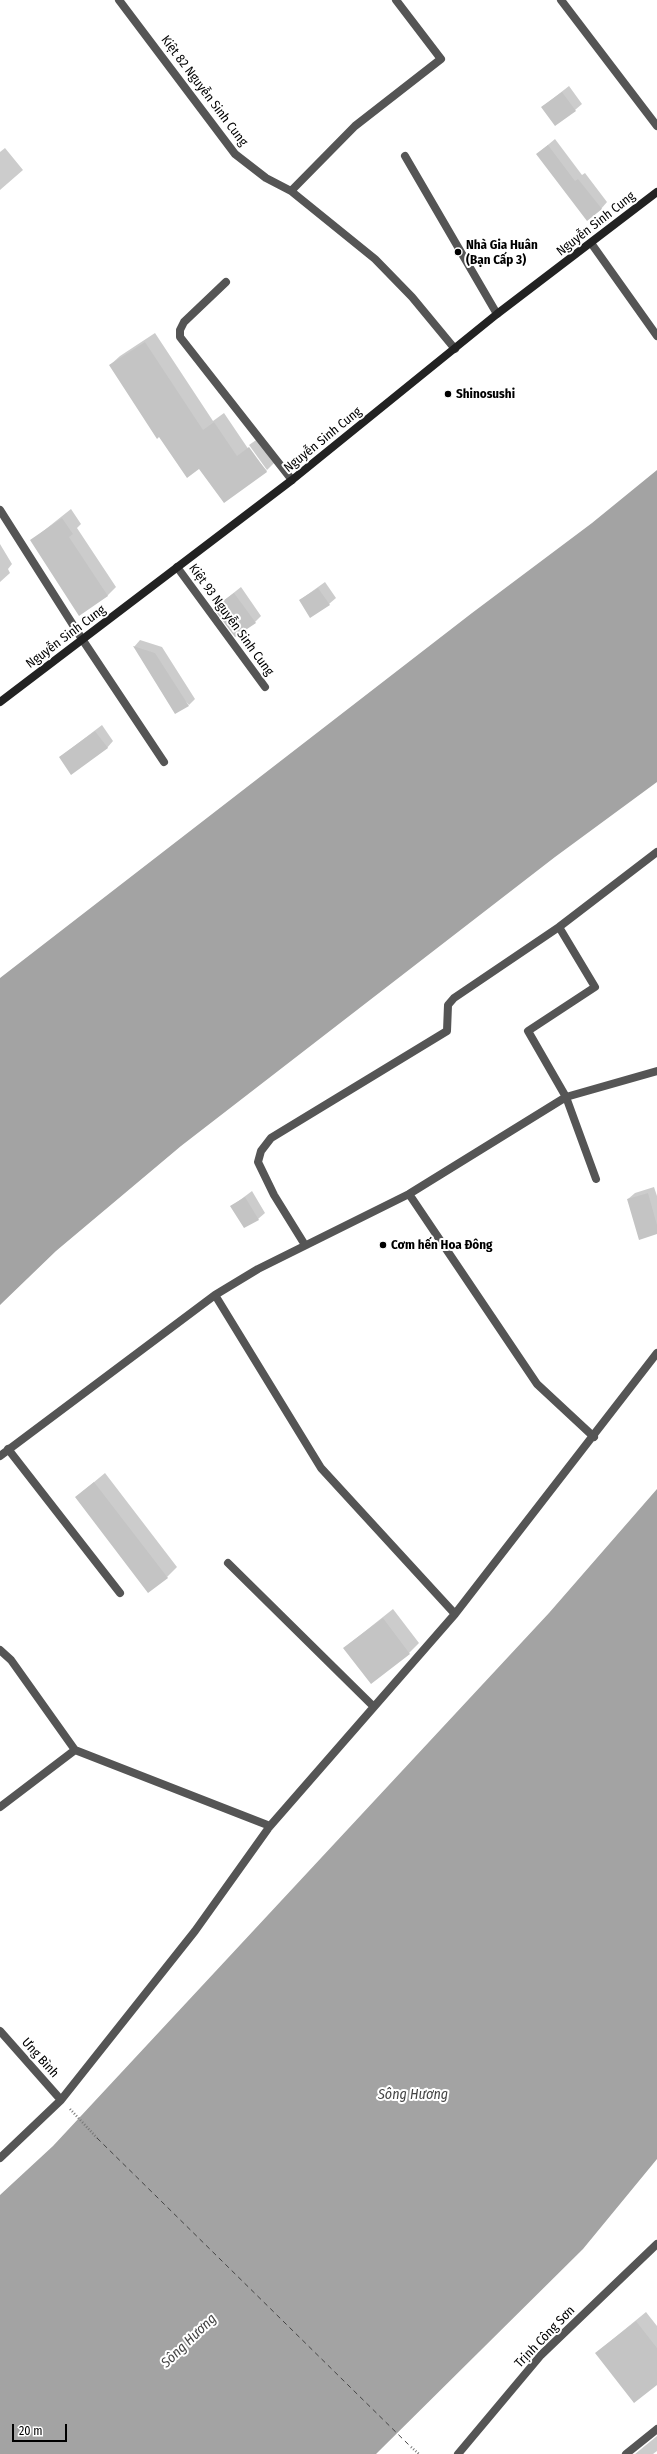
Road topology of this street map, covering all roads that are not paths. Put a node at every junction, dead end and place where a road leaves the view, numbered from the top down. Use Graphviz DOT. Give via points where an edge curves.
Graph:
graph roads {
  1 [pos="119,0"];
  2 [pos="396,0"];
  3 [pos="561,0"];
  4 [pos="657,126"];
  5 [pos="406,156"];
  6 [pos="291,191"];
  7 [pos="657,192"];
  8 [pos="591,243"];
  9 [pos="226,282"];
  10 [pos="497,314"];
  11 [pos="657,336"];
  12 [pos="455,349"];
  13 [pos="292,480"];
  14 [pos="0,510"];
  15 [pos="177,567"];
  16 [pos="82,639"];
  17 [pos="265,687"];
  18 [pos="0,702"];
  19 [pos="164,762"];
  20 [pos="657,852"];
  21 [pos="559,927"];
  22 [pos="657,1071"];
  23 [pos="566,1097"];
  24 [pos="596,1179"];
  25 [pos="409,1194"];
  26 [pos="305,1245"];
  27 [pos="215,1295"];
  28 [pos="657,1353"];
  29 [pos="594,1437"];
  30 [pos="8,1449"];
  31 [pos="0,1456"];
  32 [pos="228,1564"];
  33 [pos="120,1593"];
  34 [pos="455,1614"];
  35 [pos="0,1650"];
  36 [pos="374,1707"];
  37 [pos="75,1750"];
  38 [pos="0,1808"];
  39 [pos="270,1826"];
  40 [pos="0,2031"];
  41 [pos="61,2100"];
  42 [pos="0,2158"];
  43 [pos="657,2244"];
  44 [pos="657,2429"];
  45 [pos="458,2454"];
  46 [pos="626,2454"];
  1 -- 6 [label="street, Kiệt 82 Nguyễn Sinh Cung" via="236,154 266,178"];
  2 -- 6 [label="street" via="441,59 355,126"];
  3 -- 4 [label="street"];
  5 -- 10 [label="street"];
  6 -- 12 [label="street, Kiệt 82 Nguyễn Sinh Cung" via="375,259"];
  7 -- 8 [label="main road, Nguyễn Sinh Cung"];
  8 -- 10 [label="main road, Nguyễn Sinh Cung"];
  8 -- 11 [label="street"];
  9 -- 13 [label="street" via="184,322 180,337"];
  10 -- 12 [label="main road, Nguyễn Sinh Cung"];
  12 -- 13 [label="main road, Nguyễn Sinh Cung"];
  13 -- 15 [label="main road, Nguyễn Sinh Cung"];
  14 -- 16 [label="street"];
  15 -- 16 [label="main road, Nguyễn Sinh Cung"];
  15 -- 17 [label="street, Kiệt 93 Nguyễn Sinh Cung"];
  16 -- 18 [label="main road, Nguyễn Sinh Cung"];
  16 -- 19 [label="street"];
  20 -- 21 [label="street"];
  21 -- 23 [label="street" via="595,987 528,1031"];
  21 -- 26 [label="street" via="454,998 448,1005 447,1031 271,1138 261,1151 258,1162 274,1195"];
  22 -- 23 [label="street"];
  23 -- 24 [label="street"];
  23 -- 25 [label="street"];
  25 -- 26 [label="street"];
  25 -- 29 [label="street" via="537,1384"];
  26 -- 27 [label="street"];
  27 -- 30 [label="street"];
  27 -- 34 [label="street" via="321,1468"];
  28 -- 29 [label="street"];
  29 -- 34 [label="street"];
  30 -- 31 [label="street"];
  30 -- 33 [label="street"];
  32 -- 36 [label="street"];
  34 -- 36 [label="street"];
  35 -- 37 [label="street" via="11,1660"];
  36 -- 39 [label="street"];
  37 -- 38 [label="street"];
  37 -- 39 [label="street"];
  39 -- 41 [label="street" via="195,1931"];
  40 -- 41 [label="street, Ưng Bình"];
  41 -- 42 [label="street"];
  43 -- 45 [label="street, Trịnh Công Sơn" via="541,2355"];
  44 -- 46 [label="street"];
}
